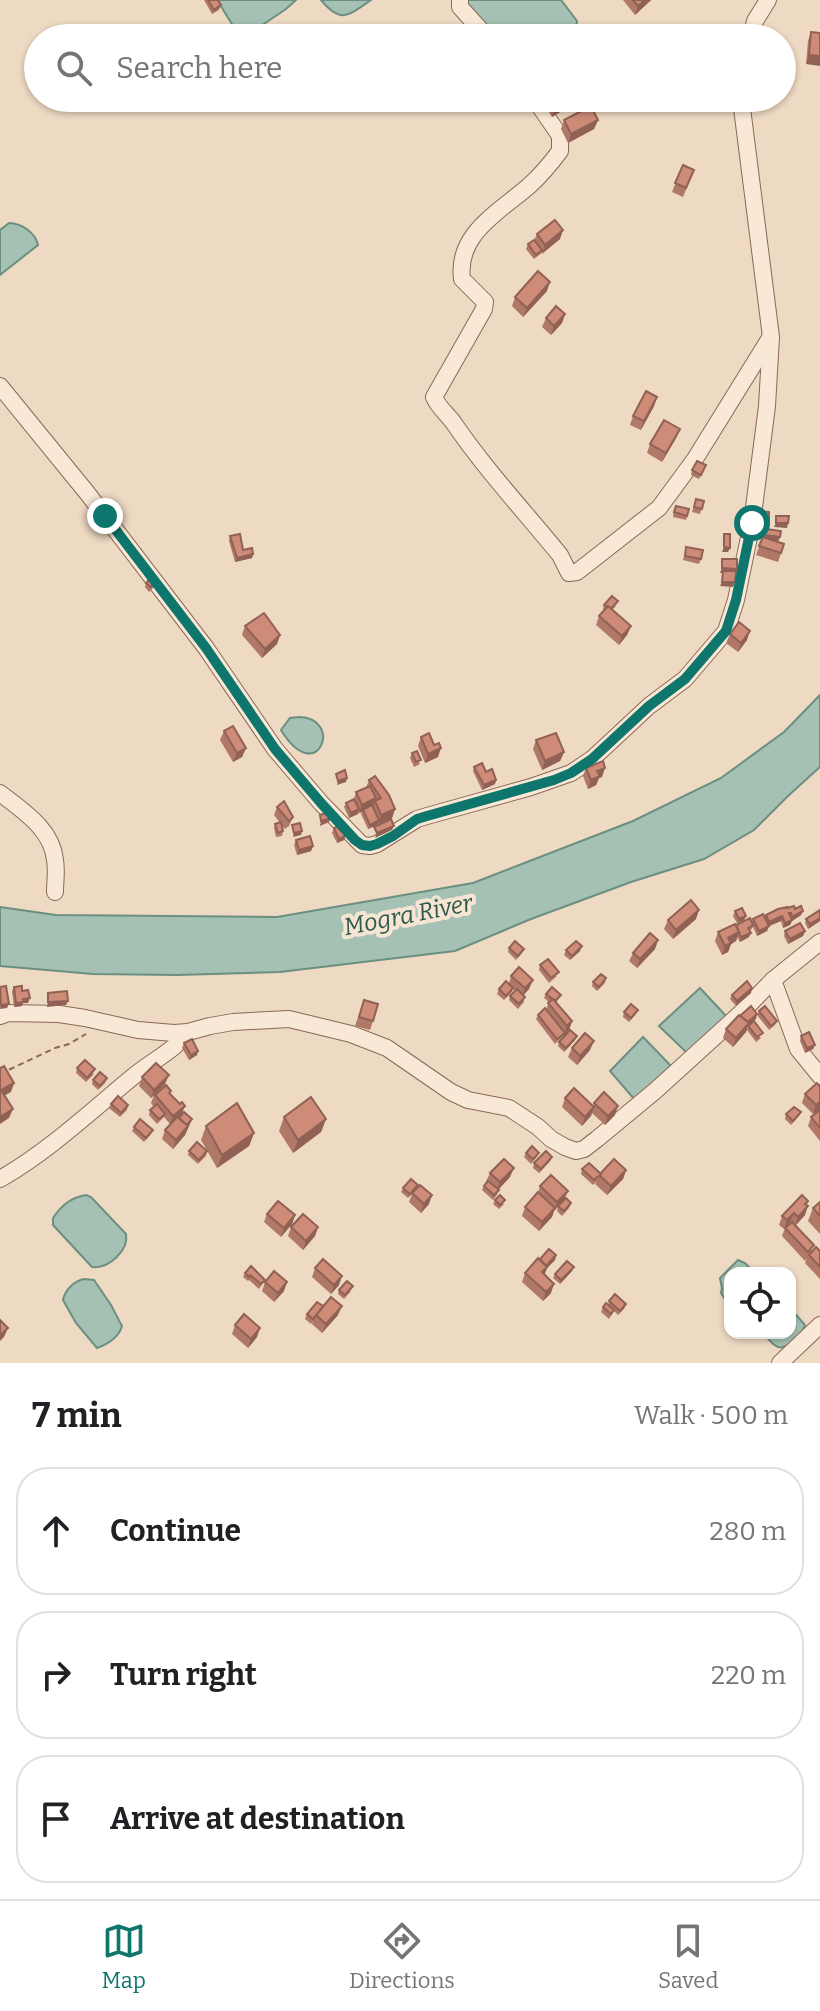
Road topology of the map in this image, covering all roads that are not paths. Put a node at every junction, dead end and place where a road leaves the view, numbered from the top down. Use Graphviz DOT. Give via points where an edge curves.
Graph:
graph roads {
  1 [pos="460,0"];
  2 [pos="768,0"];
  3 [pos="475,24"];
  4 [pos="754,24"];
  5 [pos="544,112"];
  6 [pos="743,112"];
  7 [pos="771,337"];
  8 [pos="0,386"];
  9 [pos="0,793"];
  10 [pos="55,892"];
  11 [pos="820,942"];
  12 [pos="773,980"];
  13 [pos="0,1016"];
  14 [pos="188,1032"];
  15 [pos="820,1076"];
  16 [pos="0,1179"];
  17 [pos="820,1325"];
  18 [pos="780,1363"];
  1 -- 3 [label="street"];
  2 -- 4 [label="street"];
  5 -- 7 [label="street" via="560,136 560,151 471,240 462,258 462,279 485,302 484,309 434,397 569,573 659,508"];
  6 -- 7 [label="street"];
  7 -- 8 [label="street" via="752,523 726,631 685,679 571,773 417,819 370,846 348,832 275,749 206,648"];
  9 -- 10 [label="street" via="43,829 56,861"];
  11 -- 12 [label="street"];
  12 -- 14 [label="street" via="655,1091 576,1151 509,1108 468,1100 387,1048 351,1034 289,1019 233,1022"];
  12 -- 15 [label="street" via="798,1049"];
  13 -- 14 [label="street" via="59,1014 138,1030"];
  14 -- 16 [label="street"];
  17 -- 18 [label="street"];
}
